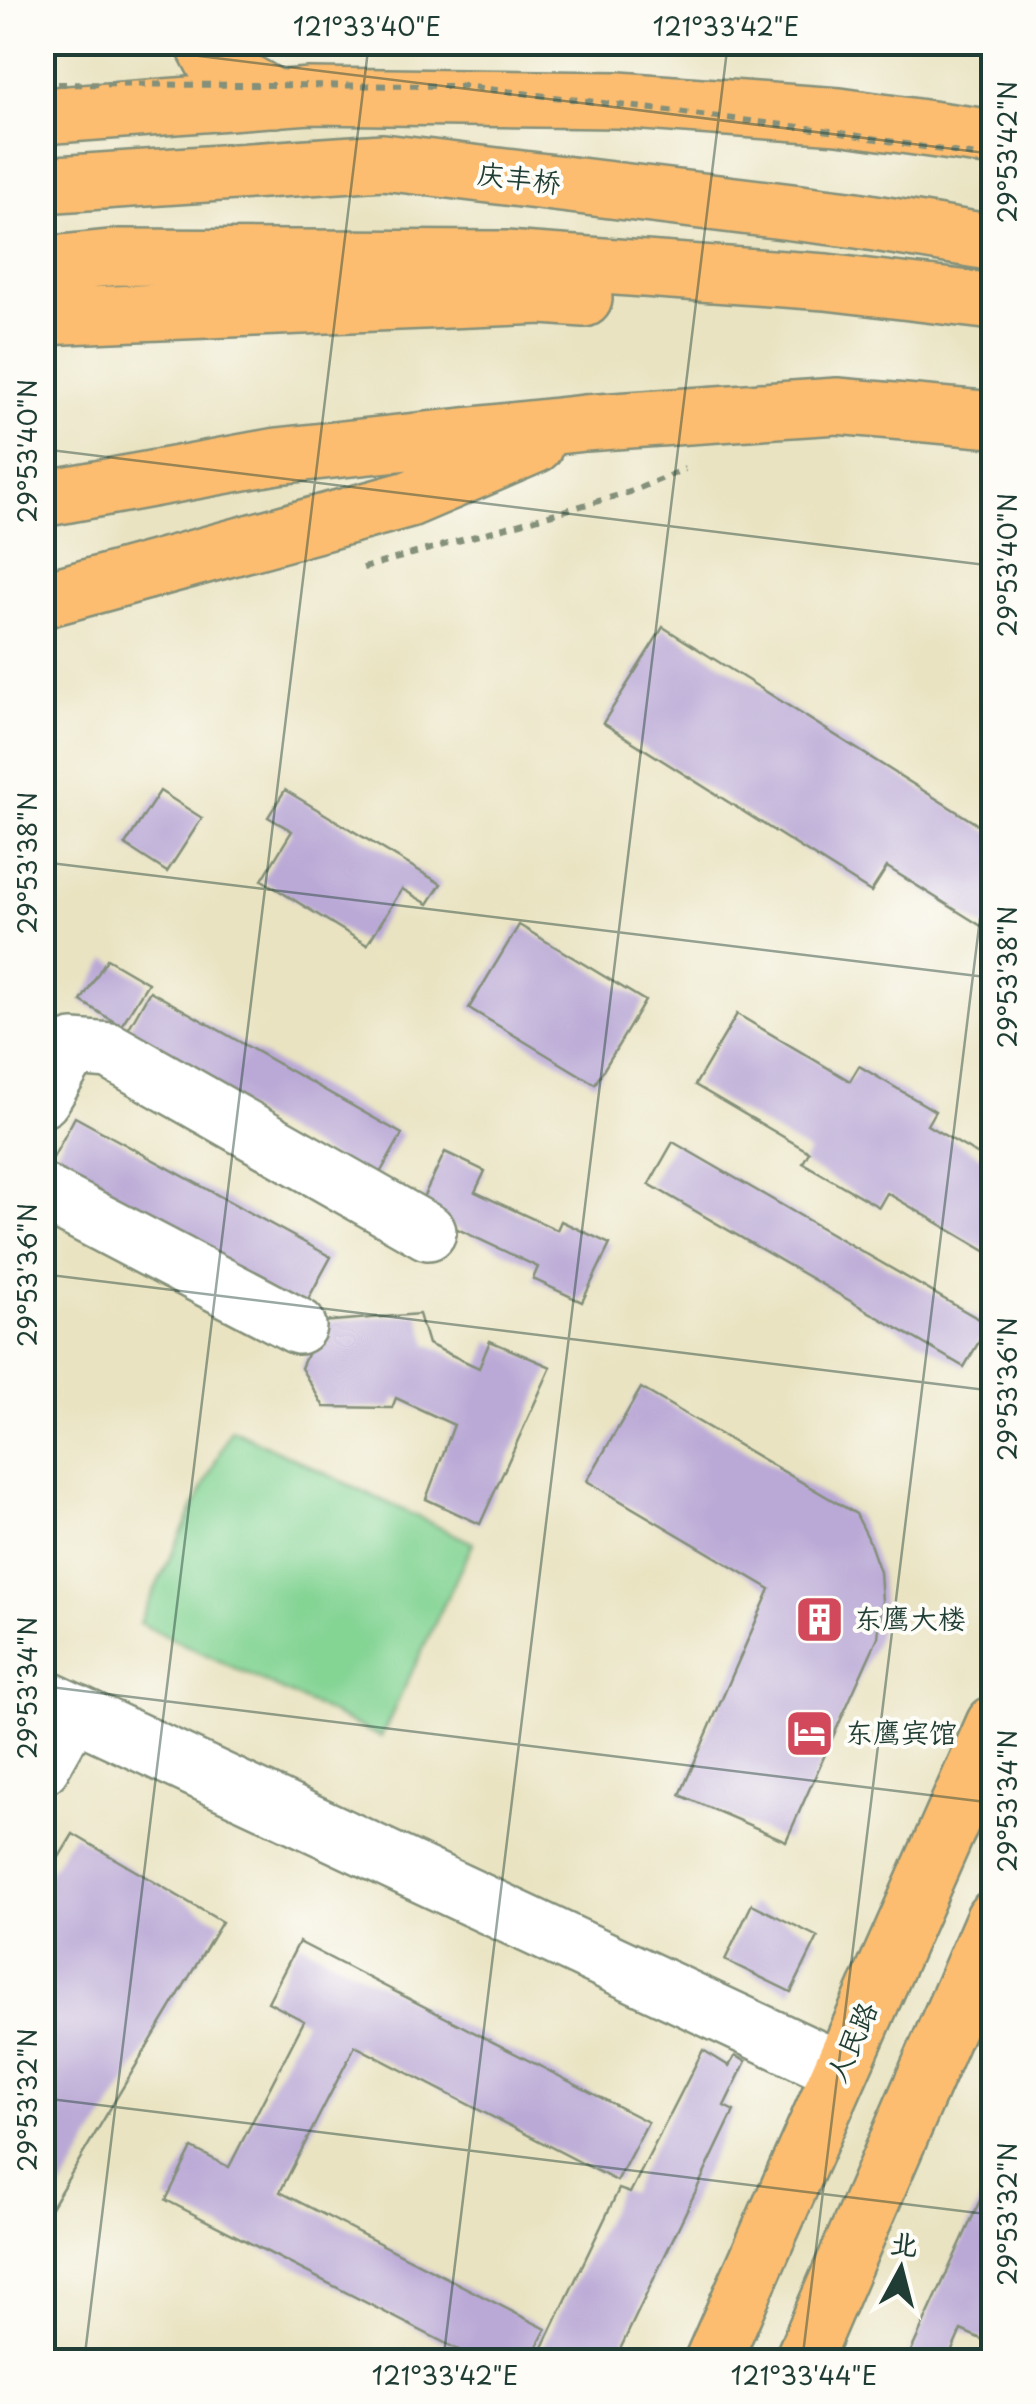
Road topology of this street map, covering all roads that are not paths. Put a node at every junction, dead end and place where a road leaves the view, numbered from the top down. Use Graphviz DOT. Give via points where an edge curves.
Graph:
graph roads {
  1 [pos="202,42"];
  2 [pos="276,98"];
  3 [pos="42,116"];
  4 [pos="994,138"];
  5 [pos="42,184"];
  6 [pos="994,243"];
  7 [pos="42,265"];
  8 [pos="994,302"];
  9 [pos="42,317"];
  10 [pos="994,332"];
  11 [pos="994,420"];
  12 [pos="585,423"];
  13 [pos="42,499"];
  14 [pos="42,600"];
  15 [pos="42,1100"];
  16 [pos="42,1192"];
  17 [pos="428,1232"];
  18 [pos="298,1326"];
  19 [pos="58,1704"];
  20 [pos="994,1724"];
  21 [pos="42,1766"];
  22 [pos="990,1938"];
  23 [pos="840,2070"];
  24 [pos="712,2362"];
  25 [pos="802,2362"];
  1 -- 2 [label="main road" via="214,63"];
  2 -- 3 [label="main road"];
  2 -- 4 [label="main road" via="618,100 839,116"];
  5 -- 6 [label="main road, 庆丰桥" via="383,162"];
  7 -- 8 [label="main road" via="119,257 505,259 826,282"];
  9 -- 10 [label="main road" via="542,296 934,322"];
  11 -- 12 [label="main road" via="837,406"];
  12 -- 13 [label="main road" via="277,456"];
  12 -- 14 [label="main road" via="409,499"];
  15 -- 17 [label="lane" via="73,1048 110,1051"];
  16 -- 18 [label="lane"];
  19 -- 21 [label="lane"];
  19 -- 23 [label="lane"];
  20 -- 23 [label="main road, 人民路"];
  22 -- 25 [label="main road"];
  23 -- 24 [label="main road, 人民路"];
}
